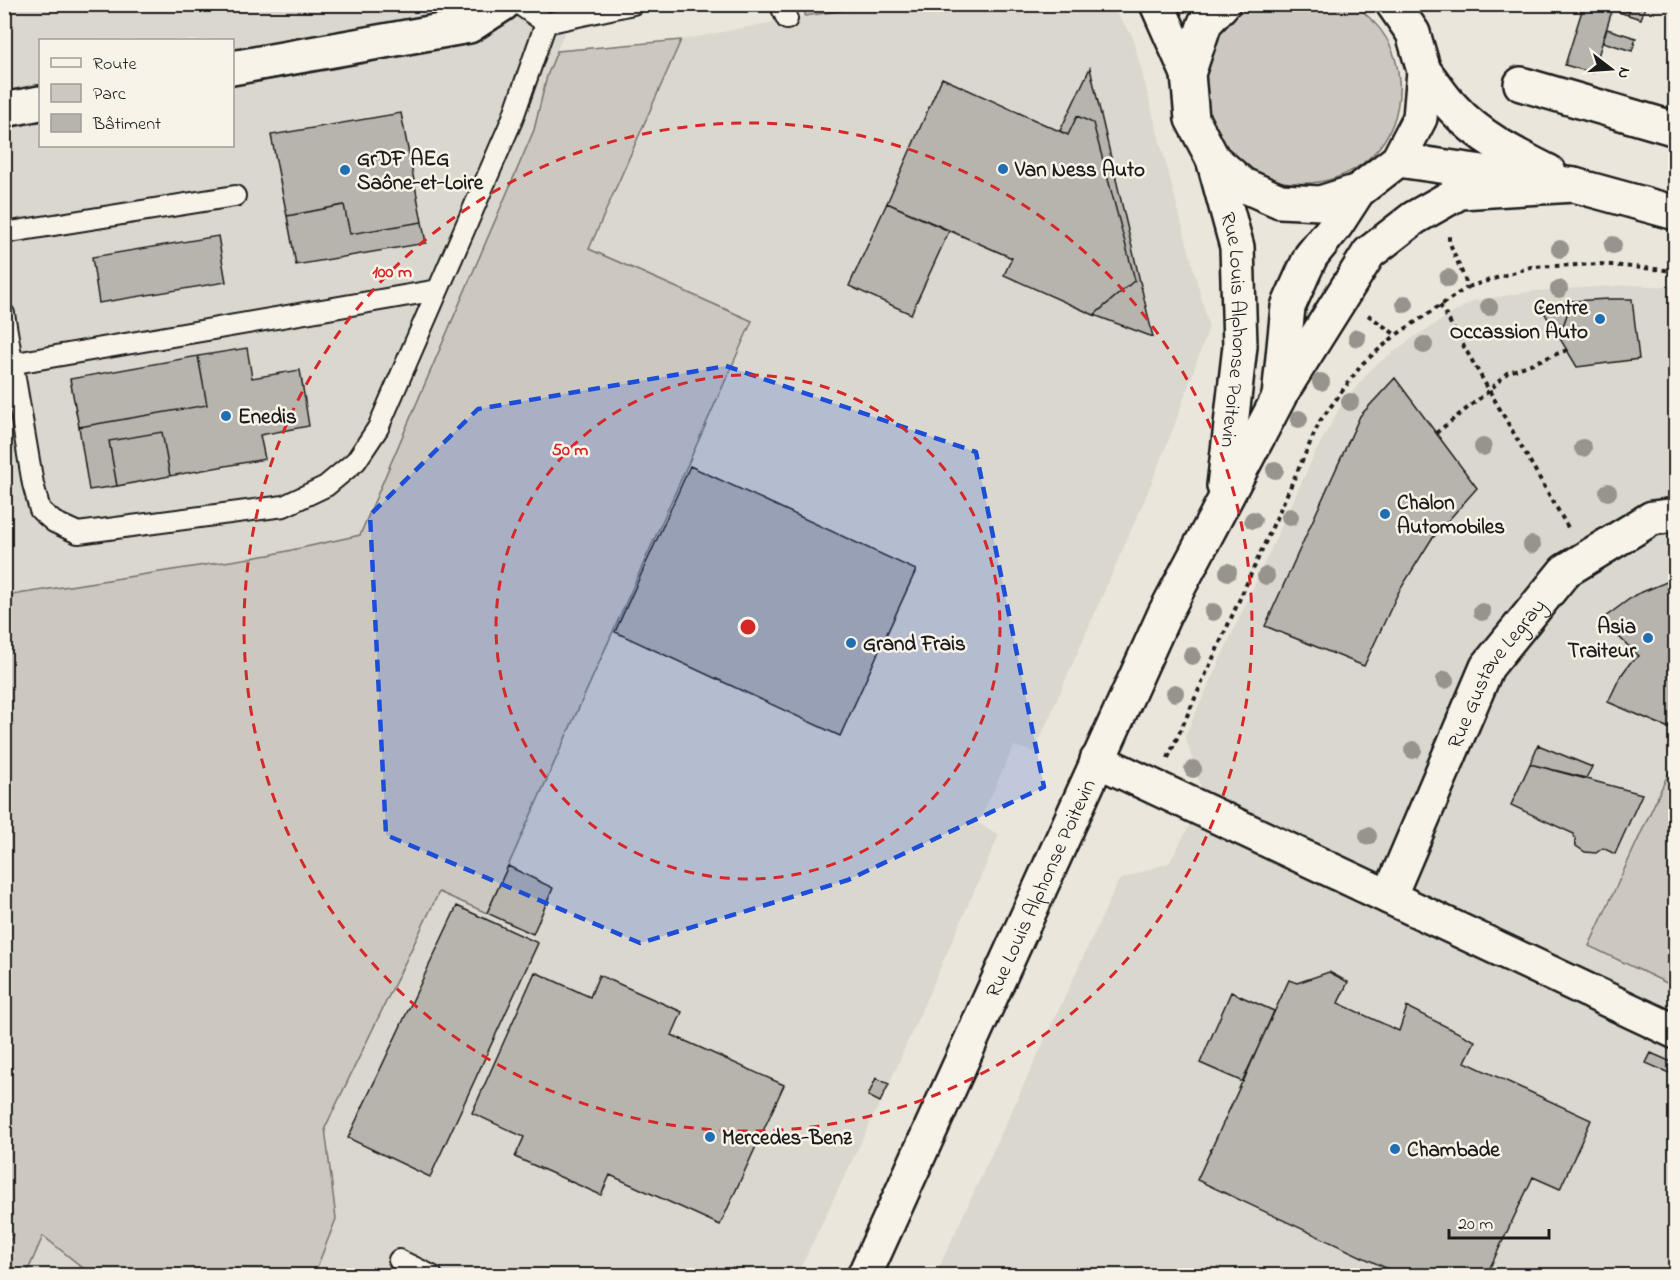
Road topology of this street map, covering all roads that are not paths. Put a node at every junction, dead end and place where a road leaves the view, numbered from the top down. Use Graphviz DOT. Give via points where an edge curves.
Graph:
graph roads {
  1 [pos="503,4"];
  2 [pos="519,4"];
  3 [pos="633,4"];
  4 [pos="1157,4"];
  5 [pos="1223,4"];
  6 [pos="1393,4"];
  7 [pos="546,23"];
  8 [pos="234,68"];
  9 [pos="1424,71"];
  10 [pos="1188,74"];
  11 [pos="1521,84"];
  12 [pos="39,103"];
  13 [pos="4,110"];
  14 [pos="1676,129"];
  15 [pos="1213,159"];
  16 [pos="1398,160"];
  17 [pos="1574,185"];
  18 [pos="1358,191"];
  19 [pos="235,196"];
  20 [pos="1676,213"];
  21 [pos="4,233"];
  22 [pos="438,290"];
  23 [pos="4,314"];
  24 [pos="9,364"];
  25 [pos="1279,397"];
  26 [pos="1222,502"];
  27 [pos="1676,515"];
  28 [pos="1097,760"];
  29 [pos="1389,897"];
  30 [pos="1676,1032"];
  31 [pos="399,1260"];
  32 [pos="432,1275"];
  33 [pos="864,1275"];
  1 -- 8 [label="street" via="469,26"];
  2 -- 7 [label="lane"];
  3 -- 7 [label="lane"];
  4 -- 10 [label="street"];
  5 -- 10 [label="street" via="1205,22"];
  6 -- 9 [label="street" via="1413,33"];
  7 -- 22 [label="lane" via="513,120"];
  9 -- 16 [label="street" via="1420,118"];
  9 -- 17 [label="street" via="1453,108 1477,129 1510,153"];
  10 -- 15 [label="street" via="1192,119"];
  11 -- 14 [label="street"];
  12 -- 13 [label="street"];
  15 -- 18 [label="street" via="1243,185 1280,201 1320,203"];
  15 -- 26 [label="street, Rue Louis Alphonse Poitevin" via="1237,247 1240,346"];
  16 -- 17 [label="street"];
  16 -- 18 [label="street"];
  17 -- 20 [label="street"];
  17 -- 25 [label="street" via="1460,192 1414,218 1369,253"];
  18 -- 25 [label="street, Rue Louis Alphonse Poitevin" via="1311,256 1288,307"];
  19 -- 21 [label="lane"];
  22 -- 24 [label="lane"];
  22 -- 24 [label="lane" via="378,428 356,461 326,486 284,506 78,532 54,522 40,510"];
  23 -- 24 [label="lane"];
  25 -- 26 [label="street, Rue Louis Alphonse Poitevin"];
  26 -- 28 [label="street, Rue Louis Alphonse Poitevin"];
  27 -- 29 [label="street, Rue Gustave Legray" via="1652,518 1565,571 1487,667"];
  28 -- 29 [label="street"];
  28 -- 33 [label="street, Rue Louis Alphonse Poitevin"];
  29 -- 30 [label="street"];
  31 -- 32 [label="lane"];
}
